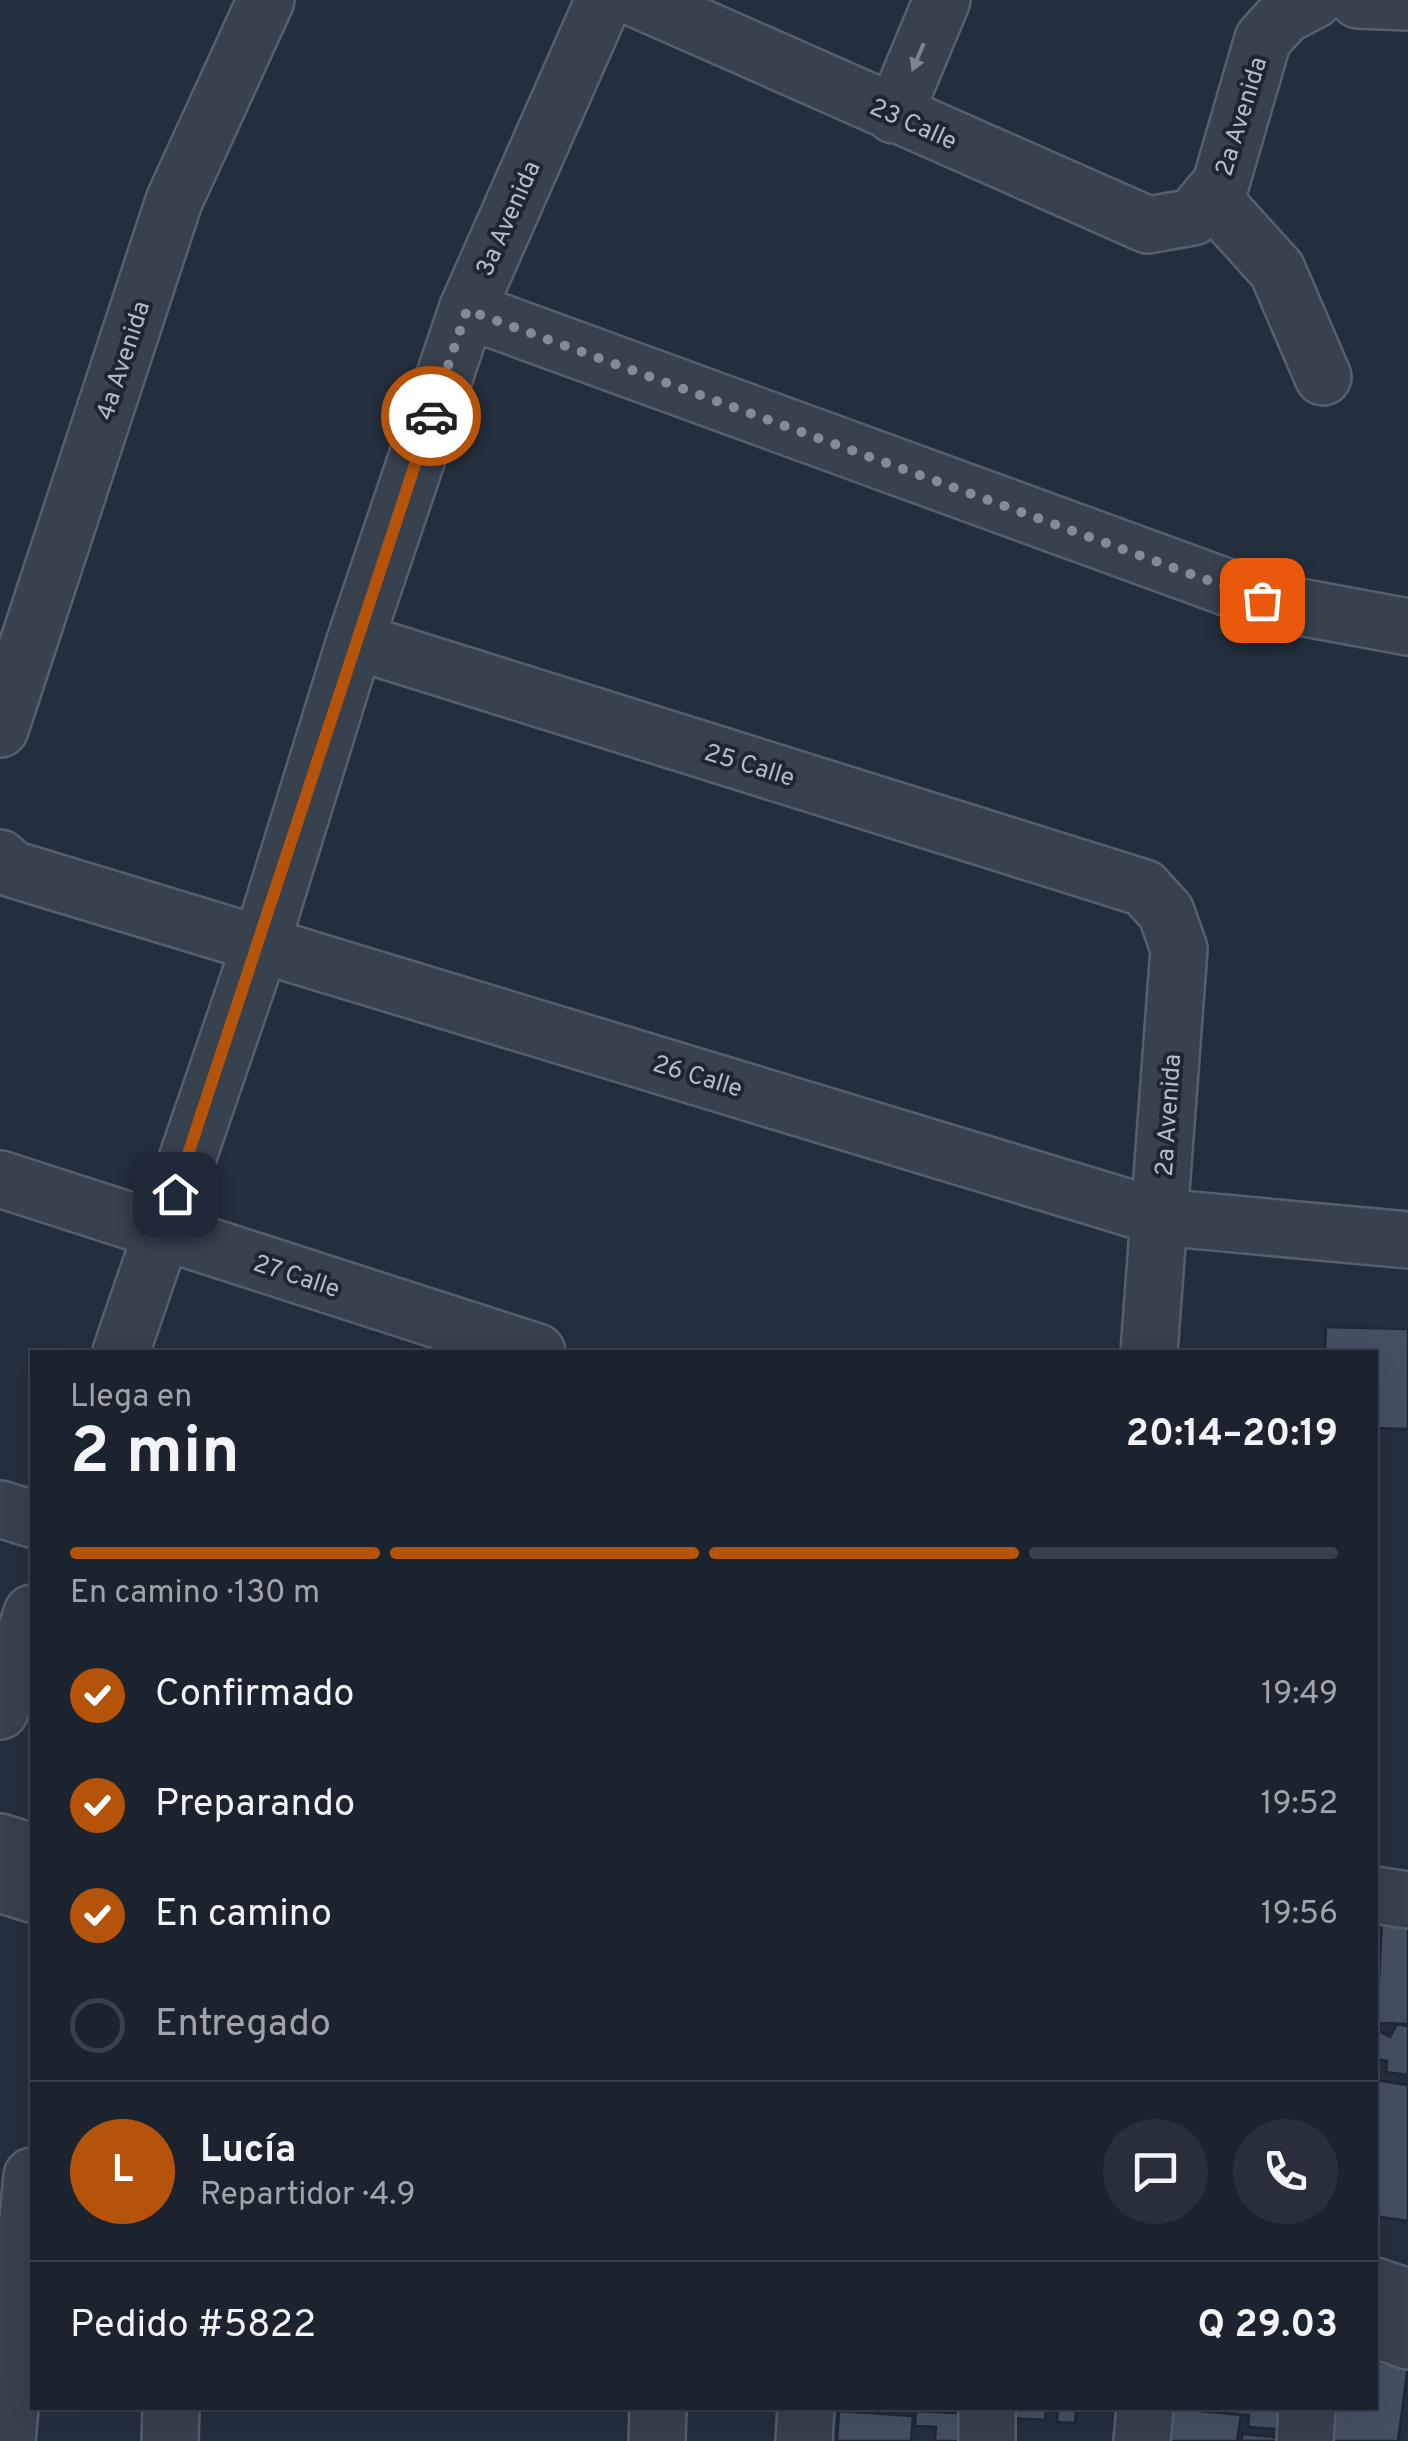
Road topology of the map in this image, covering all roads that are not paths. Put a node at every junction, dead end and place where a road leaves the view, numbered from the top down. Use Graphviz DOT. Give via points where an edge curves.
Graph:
graph roads {
  1 [pos="266,0"];
  2 [pos="604,0"];
  3 [pos="639,0"];
  4 [pos="942,0"];
  5 [pos="1358,0"];
  6 [pos="1408,2"];
  7 [pos="1299,7"];
  8 [pos="894,114"];
  9 [pos="1202,206"];
  10 [pos="467,310"];
  11 [pos="1323,377"];
  12 [pos="1408,628"];
  13 [pos="356,641"];
  14 [pos="0,730"];
  15 [pos="0,858"];
  16 [pos="1144,888"];
  17 [pos="262,941"];
  18 [pos="0,1179"];
  19 [pos="1159,1217"];
  20 [pos="163,1231"];
  21 [pos="1408,1240"];
  22 [pos="122,1350"];
  23 [pos="531,1350"];
  24 [pos="1149,1350"];
  25 [pos="0,1509"];
  26 [pos="30,1518"];
  27 [pos="30,1619"];
  28 [pos="0,1711"];
  29 [pos="0,1842"];
  30 [pos="30,1851"];
  31 [pos="0,1884"];
  32 [pos="30,1893"];
  33 [pos="1378,1896"];
  34 [pos="1408,1900"];
  35 [pos="30,2197"];
  36 [pos="1378,2287"];
  37 [pos="1408,2296"];
  38 [pos="1378,2330"];
  39 [pos="1408,2341"];
  40 [pos="172,2410"];
  41 [pos="658,2410"];
  42 [pos="806,2410"];
  43 [pos="988,2410"];
  44 [pos="1146,2410"];
  45 [pos="1307,2410"];
  46 [pos="7,2441"];
  47 [pos="170,2441"];
  48 [pos="657,2441"];
  49 [pos="804,2441"];
  50 [pos="987,2441"];
  51 [pos="1142,2441"];
  52 [pos="1305,2441"];
  1 -- 14 [label="street, 4a Avenida" via="174,201"];
  2 -- 10 [label="street, 3a Avenida"];
  3 -- 8 [label="street, 23 Calle"];
  4 -- 8 [label="street, one-way"];
  5 -- 6 [label="street"];
  7 -- 9 [label="street, 2a Avenida" via="1263,39 1221,183"];
  8 -- 9 [label="street, 23 Calle" via="1148,225"];
  9 -- 11 [label="street" via="1276,270"];
  10 -- 12 [label="street" via="1262,600"];
  10 -- 13 [label="street, 3a Avenida"];
  13 -- 16 [label="street, 25 Calle"];
  13 -- 17 [label="street, 3a Avenida"];
  15 -- 17 [label="street, 26 Calle" via="12,869"];
  16 -- 19 [label="street, 2a Avenida" via="1166,912 1179,949"];
  17 -- 19 [label="street, 26 Calle"];
  17 -- 20 [label="street, 3a Avenida"];
  18 -- 20 [label="street, 27 Calle"];
  19 -- 21 [label="street, 26 Calle"];
  19 -- 24 [label="street, 2a Avenida"];
  20 -- 22 [label="street, 3a Avenida"];
  20 -- 23 [label="street, 27 Calle"];
  25 -- 26 [label="street"];
  27 -- 28 [label="street"];
  29 -- 30 [label="street"];
  31 -- 32 [label="street"];
  33 -- 34 [label="street"];
  35 -- 46 [label="street"];
  36 -- 37 [label="street"];
  38 -- 39 [label="street"];
  40 -- 47 [label="street"];
  41 -- 48 [label="street"];
  42 -- 49 [label="street"];
  43 -- 50 [label="street"];
  44 -- 51 [label="street"];
  45 -- 52 [label="street"];
}
